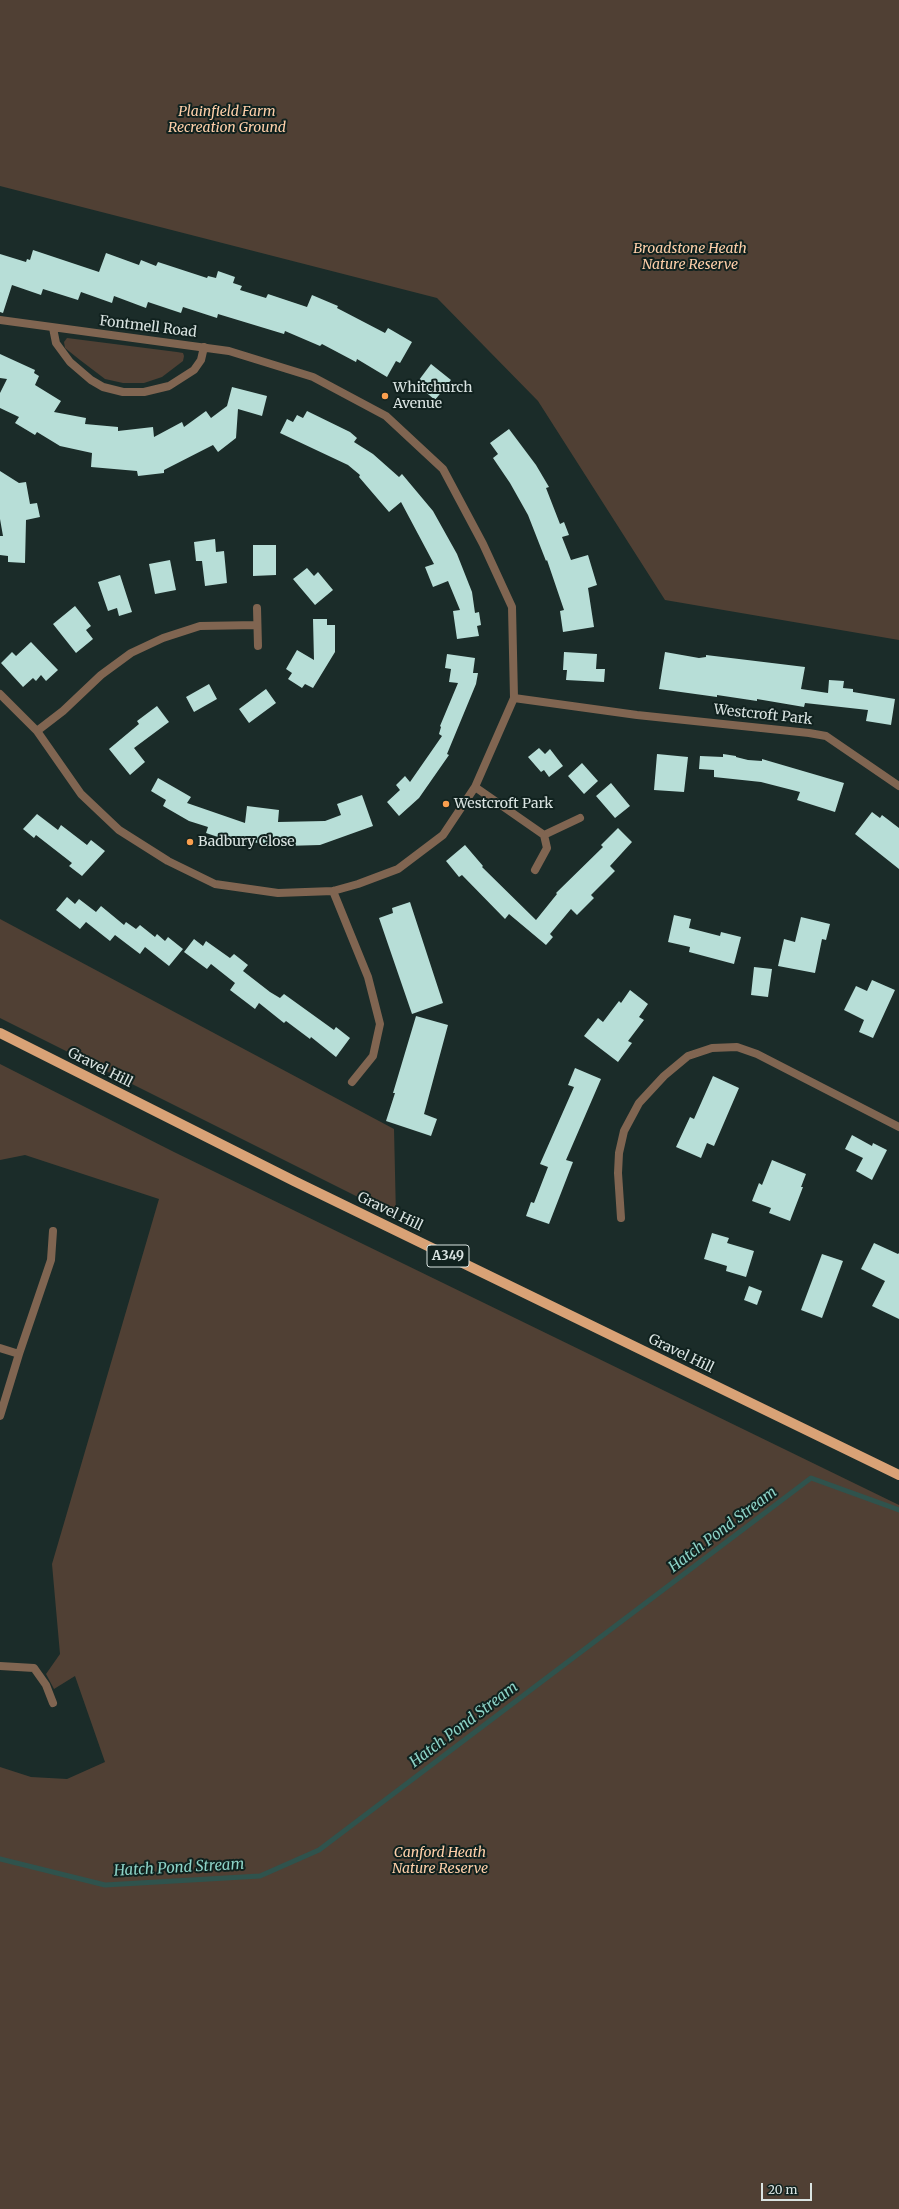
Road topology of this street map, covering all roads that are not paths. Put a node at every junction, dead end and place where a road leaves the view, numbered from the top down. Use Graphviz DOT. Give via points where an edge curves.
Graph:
graph roads {
  1 [pos="0,320"];
  2 [pos="53,328"];
  3 [pos="204,347"];
  4 [pos="257,608"];
  5 [pos="256,625"];
  6 [pos="258,646"];
  7 [pos="0,694"];
  8 [pos="514,698"];
  9 [pos="37,731"];
  10 [pos="899,786"];
  11 [pos="475,787"];
  12 [pos="580,818"];
  13 [pos="544,835"];
  14 [pos="535,870"];
  15 [pos="334,891"];
  16 [pos="0,1033"];
  17 [pos="352,1082"];
  18 [pos="899,1127"];
  19 [pos="621,1218"];
  20 [pos="53,1231"];
  21 [pos="0,1348"];
  22 [pos="19,1354"];
  23 [pos="0,1416"];
  24 [pos="899,1475"];
  25 [pos="0,1666"];
  26 [pos="53,1703"];
  1 -- 2 [label="street, Fontmell Road"];
  2 -- 3 [label="street, Fontmell Road"];
  2 -- 3 [label="street, Fontmell Road" via="56,343 70,362 103,387 123,392 144,392 169,386 194,370 201,360"];
  3 -- 8 [label="street" via="229,351 313,377 386,416 443,469 483,544 512,607"];
  4 -- 5 [label="street"];
  5 -- 6 [label="street"];
  5 -- 9 [label="street" via="200,626 163,638 131,653 101,675 63,711"];
  7 -- 9 [label="street"];
  8 -- 10 [label="street, Westcroft Park" via="637,715 826,736"];
  8 -- 11 [label="street"];
  9 -- 15 [label="street" via="81,794 119,830 168,861 215,884 278,893"];
  11 -- 13 [label="street"];
  11 -- 15 [label="street" via="442,835 398,869"];
  12 -- 13 [label="street"];
  13 -- 14 [label="street" via="547,848"];
  15 -- 17 [label="street" via="368,978 380,1024 373,1056"];
  16 -- 24 [label="main road, Gravel Hill / A349" via="301,1184"];
  18 -- 19 [label="street" via="780,1065 737,1047 712,1048 688,1056 664,1076 639,1103 624,1131 618,1173"];
  20 -- 22 [label="street" via="51,1260"];
  21 -- 22 [label="street"];
  22 -- 23 [label="street"];
  25 -- 26 [label="street" via="34,1668 46,1685"];
}
